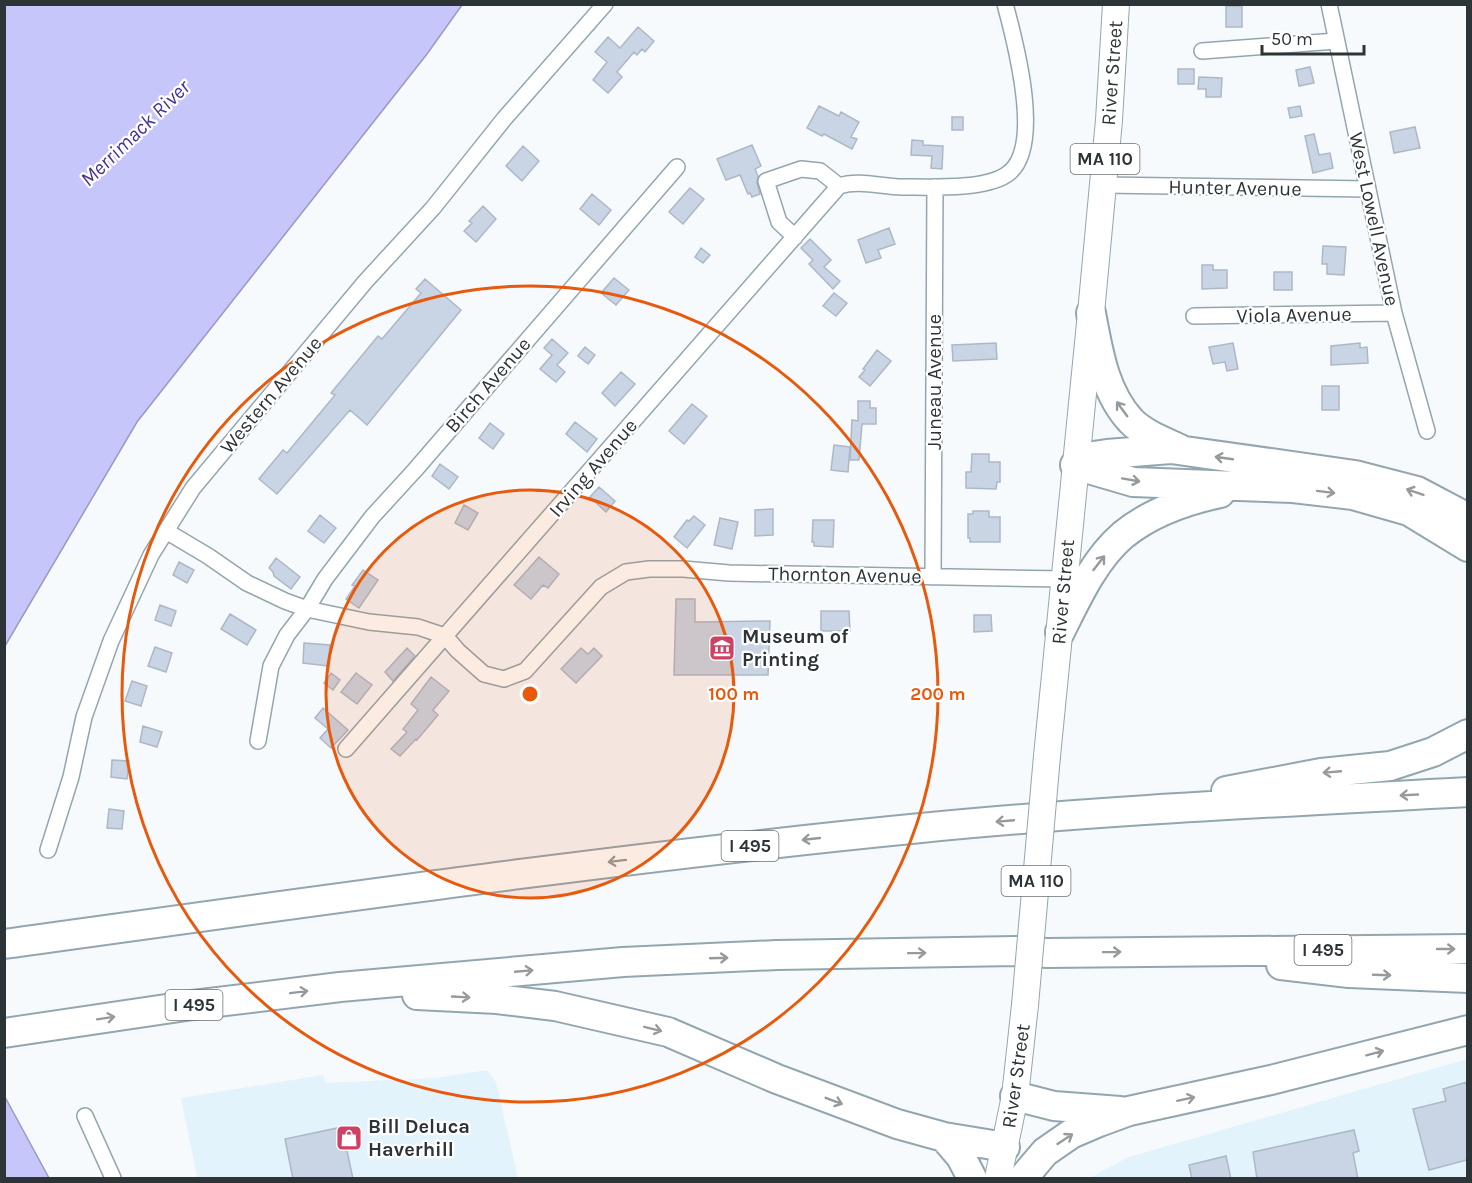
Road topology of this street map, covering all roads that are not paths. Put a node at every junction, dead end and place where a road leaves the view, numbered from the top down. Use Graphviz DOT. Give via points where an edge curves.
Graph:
graph roads {
  1 [pos="605,4"];
  2 [pos="1005,4"];
  3 [pos="1116,4"];
  4 [pos="1329,4"];
  5 [pos="1336,41"];
  6 [pos="1203,51"];
  7 [pos="677,166"];
  8 [pos="1103,185"];
  9 [pos="839,186"];
  10 [pos="936,187"];
  11 [pos="1368,189"];
  12 [pos="795,237"];
  13 [pos="1091,313"];
  14 [pos="1394,313"];
  15 [pos="1194,316"];
  16 [pos="1427,431"];
  17 [pos="1187,452"];
  18 [pos="1075,465"];
  19 [pos="1243,487"];
  20 [pos="1467,518"];
  21 [pos="166,531"];
  22 [pos="1467,547"];
  23 [pos="933,577"];
  24 [pos="1064,579"];
  25 [pos="307,609"];
  26 [pos="1060,632"];
  27 [pos="445,636"];
  28 [pos="1467,734"];
  29 [pos="258,741"];
  30 [pos="346,749"];
  31 [pos="1467,792"];
  32 [pos="1115,812"];
  33 [pos="48,850"];
  34 [pos="4,944"];
  35 [pos="1467,949"];
  36 [pos="1178,952"];
  37 [pos="1467,978"];
  38 [pos="340,987"];
  39 [pos="1467,1030"];
  40 [pos="4,1033"];
  41 [pos="1015,1096"];
  42 [pos="1129,1111"];
  43 [pos="85,1116"];
  44 [pos="944,1137"];
  45 [pos="1005,1147"];
  46 [pos="113,1179"];
  47 [pos="972,1179"];
  48 [pos="998,1179"];
  49 [pos="1023,1179"];
  1 -- 21 [label="street, Western Avenue" via="242,428"];
  2 -- 10 [label="street" via="1022,74 1025,109 1018,163 995,181"];
  3 -- 8 [label="main road, River Street / MA 110"];
  4 -- 5 [label="street, West Lowell Avenue"];
  5 -- 6 [label="street"];
  5 -- 11 [label="street, West Lowell Avenue"];
  7 -- 25 [label="street, Birch Avenue" via="372,517"];
  8 -- 11 [label="street, Hunter Avenue"];
  8 -- 13 [label="main road, River Street / MA 110"];
  9 -- 10 [label="street" via="848,183"];
  9 -- 12 [label="street, Irving Avenue"];
  9 -- 12 [label="street" via="820,171 801,169 766,182 779,222"];
  10 -- 23 [label="street, Juneau Avenue"];
  11 -- 14 [label="street, West Lowell Avenue"];
  12 -- 27 [label="street, Irving Avenue"];
  17 -- 13 [label="highway, one-way" via="1131,421 1114,397 1099,358"];
  13 -- 18 [label="main road, River Street / MA 110"];
  14 -- 15 [label="street, Viola Avenue"];
  14 -- 16 [label="street, West Lowell Avenue"];
  17 -- 18 [label="highway" via="1171,449 1107,453"];
  20 -- 17 [label="highway, one-way" via="1417,491 1355,475"];
  18 -- 19 [label="highway, one-way" via="1133,482"];
  18 -- 24 [label="main road, River Street / MA 110"];
  19 -- 22 [label="highway, one-way" via="1353,495 1409,510"];
  26 -- 19 [label="highway, one-way" via="1083,586 1123,535 1158,513"];
  21 -- 25 [label="street" via="247,583"];
  21 -- 33 [label="street, Western Avenue" via="111,641 84,717 71,777"];
  23 -- 24 [label="street, Thornton Avenue"];
  23 -- 27 [label="street, Thornton Avenue" via="683,569 626,572 601,587 525,671 504,680 484,674"];
  24 -- 26 [label="main road, River Street / MA 110"];
  25 -- 27 [label="street" via="418,627"];
  25 -- 29 [label="street, Birch Avenue" via="287,635 272,666"];
  26 -- 41 [label="main road, River Street / MA 110, bridge"];
  27 -- 30 [label="street, Irving Avenue"];
  28 -- 32 [label="highway, one-way" via="1433,752 1390,766 1321,773"];
  31 -- 32 [label="highway, I 495, one-way"];
  32 -- 34 [label="highway, I 495, one-way" via="700,851"];
  36 -- 35 [label="highway, I 495, one-way"];
  36 -- 37 [label="highway, one-way" via="1349,974"];
  38 -- 36 [label="highway, I 495, one-way" via="623,962 741,957"];
  40 -- 38 [label="highway, I 495, one-way"];
  38 -- 44 [label="highway, one-way" via="555,1006 668,1032 855,1109"];
  42 -- 39 [label="highway, one-way"];
  41 -- 42 [label="highway" via="1054,1106"];
  41 -- 45 [label="main road, River Street / MA 110"];
  49 -- 42 [label="highway, one-way" via="1045,1152 1071,1134"];
  43 -- 46 [label="street"];
  44 -- 45 [label="highway"];
  44 -- 47 [label="highway" via="962,1157"];
  45 -- 48 [label="main road, River Street / MA 110"];
}
